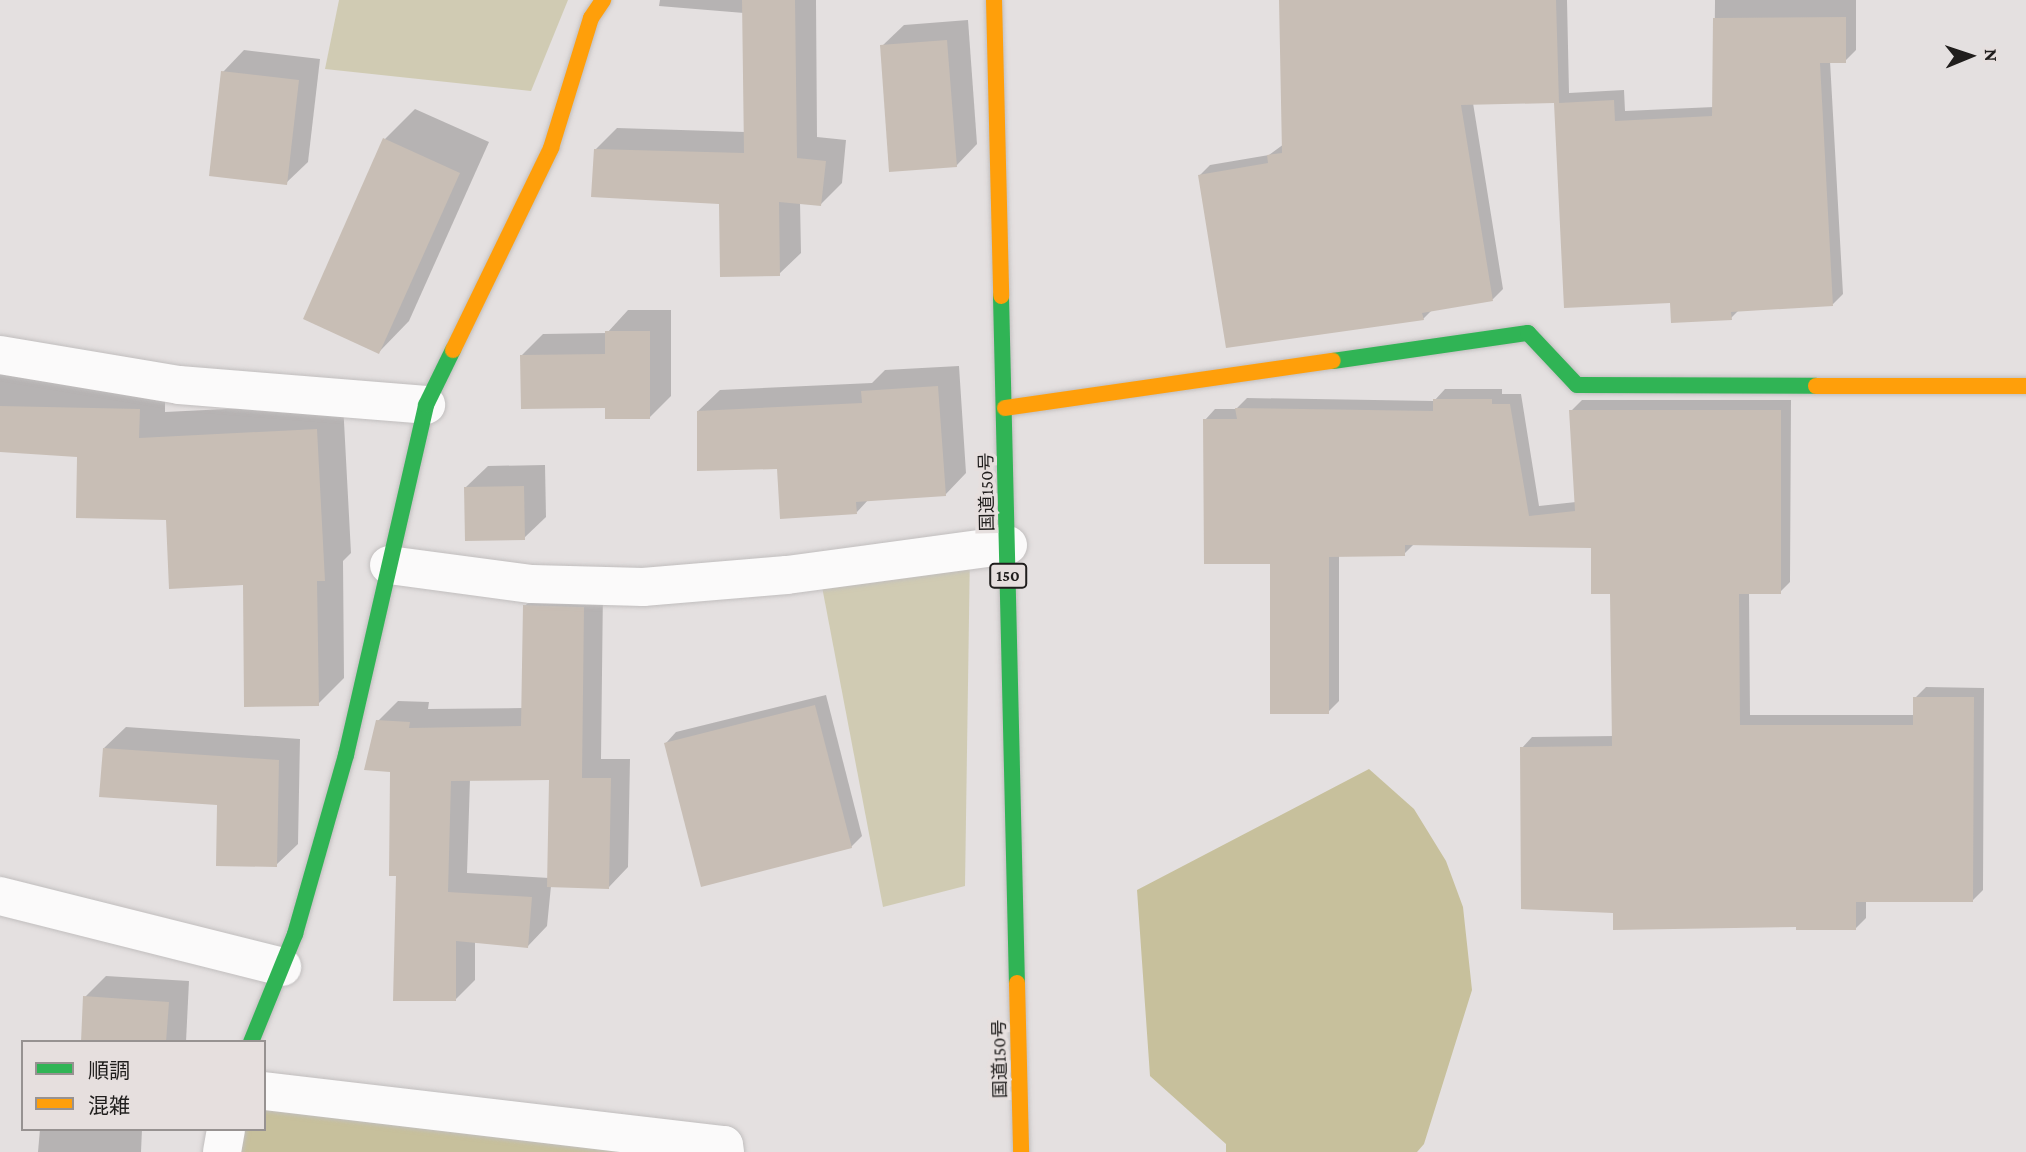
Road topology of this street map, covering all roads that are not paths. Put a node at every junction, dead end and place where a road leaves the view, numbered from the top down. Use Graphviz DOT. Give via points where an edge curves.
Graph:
graph roads {
  1 [pos="603,0"];
  2 [pos="994,0"];
  3 [pos="0,355"];
  4 [pos="2026,386"];
  5 [pos="426,405"];
  6 [pos="1005,408"];
  7 [pos="1008,545"];
  8 [pos="389,565"];
  9 [pos="0,896"];
  10 [pos="282,967"];
  11 [pos="252,1040"];
  12 [pos="266,1091"];
  13 [pos="226,1131"];
  14 [pos="222,1152"];
  15 [pos="725,1152"];
  16 [pos="1021,1152"];
  1 -- 5 [label="main road" via="591,18 551,148"];
  2 -- 6 [label="main road, 国道150号 / 150"];
  3 -- 5 [label="street" via="179,385"];
  4 -- 6 [label="main road" via="1577,385 1528,333"];
  5 -- 8 [label="main road"];
  6 -- 7 [label="main road, 国道150号 / 150"];
  7 -- 8 [label="street" via="787,575 643,587 533,584"];
  7 -- 16 [label="main road, 国道150号 / 150"];
  8 -- 10 [label="main road" via="346,755"];
  9 -- 10 [label="street"];
  10 -- 11 [label="main road"];
  12 -- 15 [label="street" via="724,1144"];
  13 -- 14 [label="street"];
}
